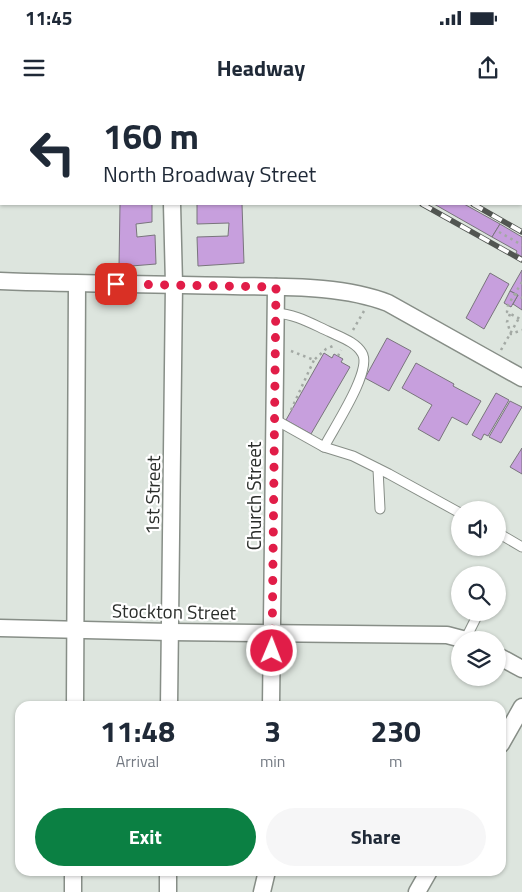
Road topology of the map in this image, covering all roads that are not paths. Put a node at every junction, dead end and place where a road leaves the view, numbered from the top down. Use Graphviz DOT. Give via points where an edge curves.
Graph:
graph roads {
  1 [pos="172,205"];
  2 [pos="0,281"];
  3 [pos="77,284"];
  4 [pos="174,284"];
  5 [pos="276,287"];
  6 [pos="276,313"];
  7 [pos="522,378"];
  8 [pos="278,422"];
  9 [pos="324,447"];
  10 [pos="378,470"];
  11 [pos="451,508"];
  12 [pos="380,509"];
  13 [pos="506,538"];
  14 [pos="522,547"];
  15 [pos="0,628"];
  16 [pos="76,629"];
  17 [pos="170,632"];
  18 [pos="272,632"];
  19 [pos="451,636"];
  20 [pos="506,660"];
  21 [pos="522,669"];
  22 [pos="76,701"];
  23 [pos="170,701"];
  24 [pos="271,701"];
  25 [pos="522,707"];
  26 [pos="506,735"];
  27 [pos="73,876"];
  28 [pos="168,876"];
  29 [pos="266,876"];
  30 [pos="426,876"];
  31 [pos="73,892"];
  32 [pos="168,892"];
  33 [pos="262,892"];
  34 [pos="418,892"];
  1 -- 4 [label="street, 1st Street"];
  2 -- 3 [label="street"];
  3 -- 4 [label="street"];
  3 -- 16 [label="street"];
  4 -- 5 [label="street"];
  4 -- 17 [label="street, 1st Street"];
  5 -- 6 [label="street, Church Street"];
  5 -- 7 [label="street" via="372,297"];
  6 -- 8 [label="street, Church Street"];
  6 -- 9 [label="lane" via="300,318 356,346 363,354 365,364 356,389"];
  8 -- 9 [label="lane"];
  8 -- 18 [label="street, Church Street"];
  9 -- 10 [label="lane" via="353,456"];
  10 -- 11 [label="lane"];
  10 -- 12 [label="lane"];
  13 -- 14 [label="lane"];
  15 -- 16 [label="street, Stockton Street"];
  16 -- 17 [label="street, Stockton Street"];
  16 -- 22 [label="street"];
  17 -- 18 [label="street, Stockton Street"];
  17 -- 23 [label="street, 1st Street"];
  18 -- 19 [label="street, Stockton Street"];
  18 -- 24 [label="street, Church Street"];
  20 -- 21 [label="street"];
  25 -- 26 [label="street"];
  27 -- 31 [label="street"];
  28 -- 32 [label="street"];
  29 -- 33 [label="street"];
  30 -- 34 [label="street"];
}
